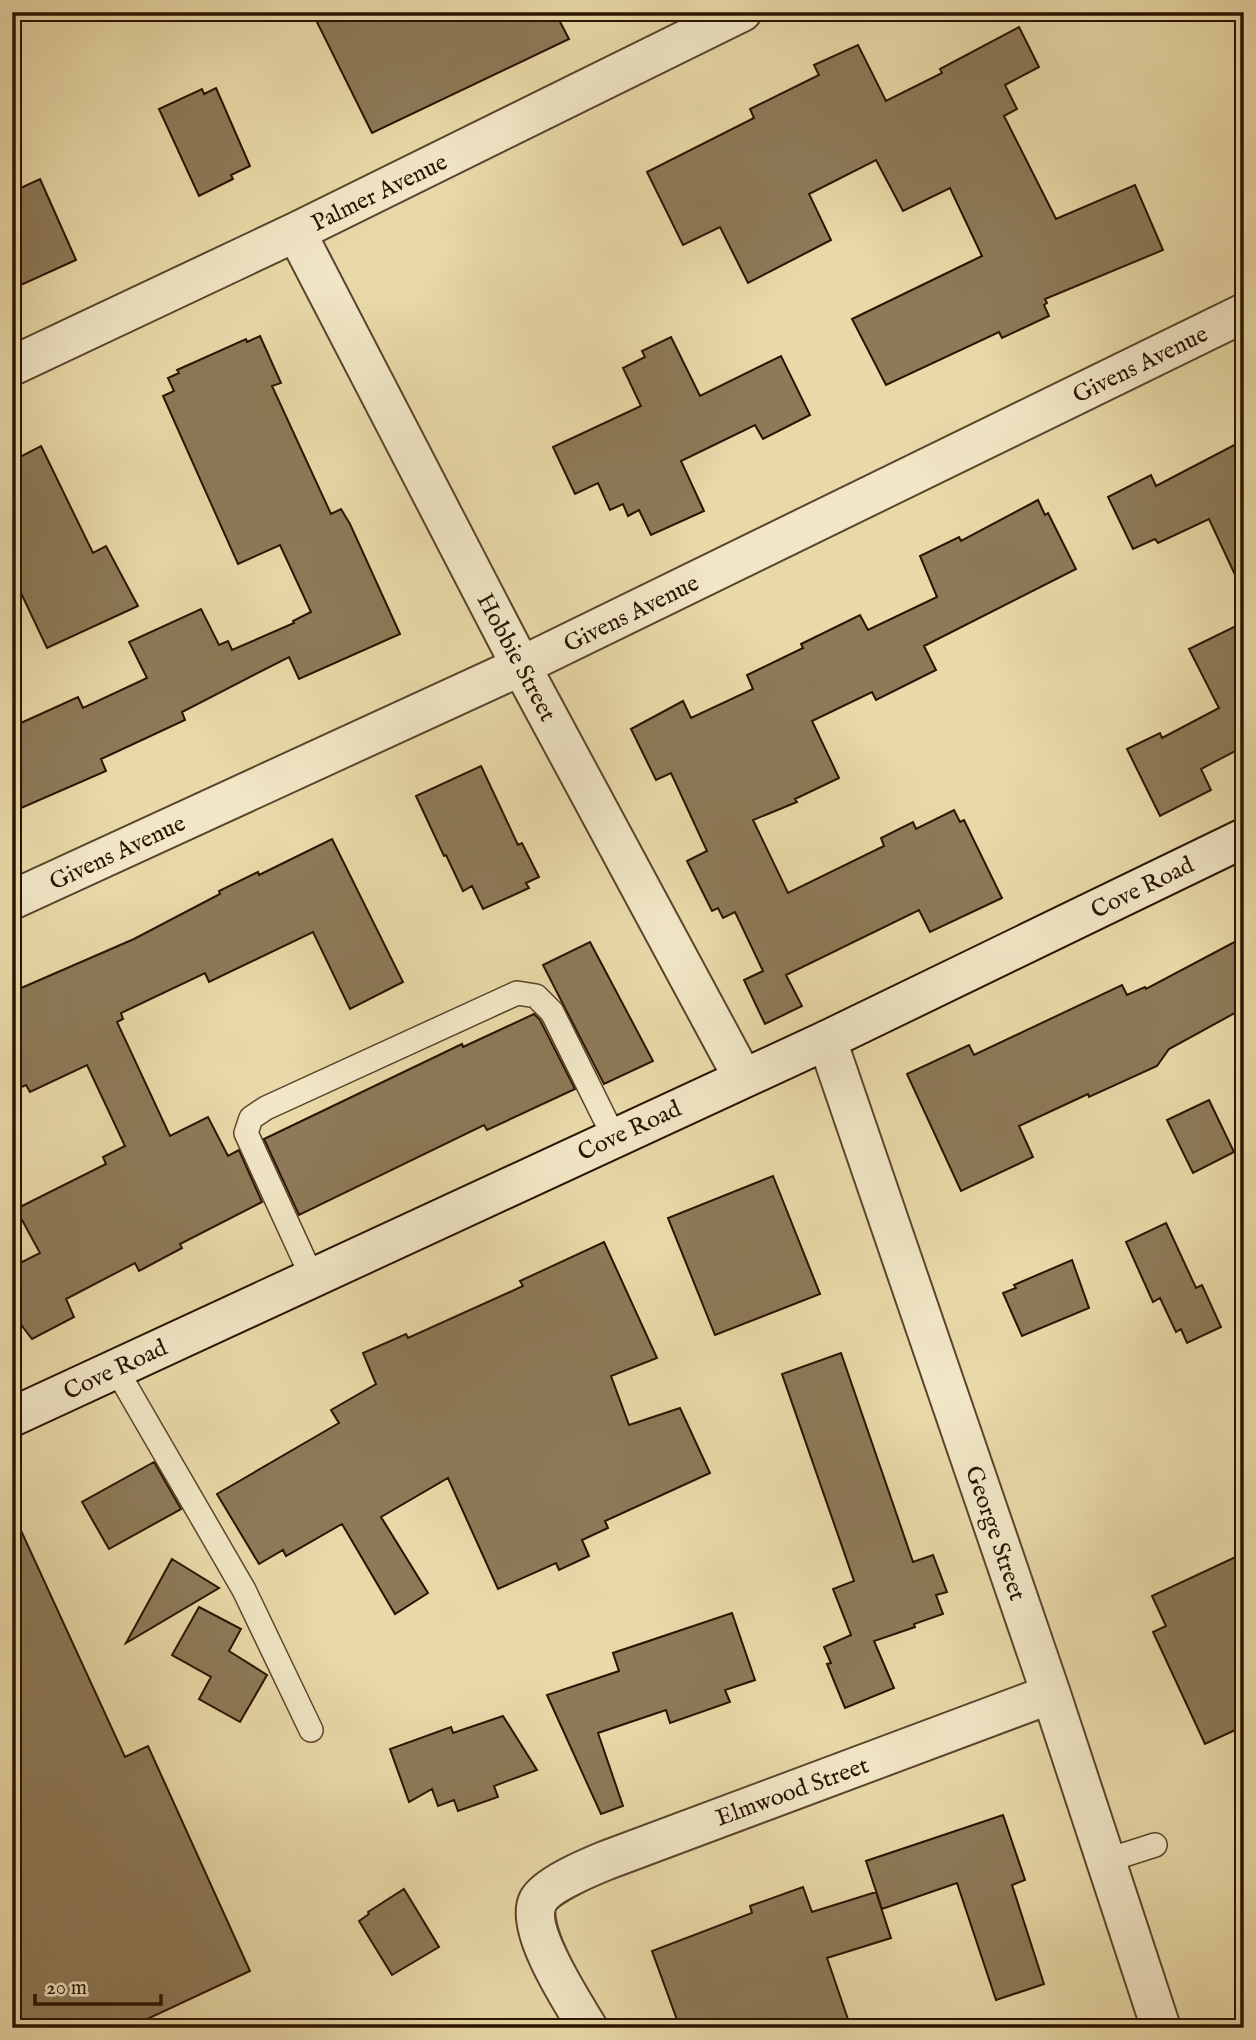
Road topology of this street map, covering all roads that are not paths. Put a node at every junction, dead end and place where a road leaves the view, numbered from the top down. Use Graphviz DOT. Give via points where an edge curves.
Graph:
graph roads {
  1 [pos="742,12"];
  2 [pos="296,232"];
  3 [pos="1244,313"];
  4 [pos="12,366"];
  5 [pos="522,666"];
  6 [pos="1244,838"];
  7 [pos="12,900"];
  8 [pos="827,1040"];
  9 [pos="743,1078"];
  10 [pos="614,1137"];
  11 [pos="312,1277"];
  12 [pos="116,1369"];
  13 [pos="12,1417"];
  14 [pos="1051,1694"];
  15 [pos="311,1730"];
  16 [pos="1155,1845"];
  17 [pos="1105,1861"];
  18 [pos="588,2028"];
  19 [pos="1161,2028"];
  1 -- 2 [label="street, Palmer Avenue"];
  2 -- 4 [label="street, Palmer Avenue"];
  2 -- 5 [label="street, Hobbie Street"];
  3 -- 5 [label="street, Givens Avenue"];
  5 -- 7 [label="street, Givens Avenue"];
  5 -- 9 [label="street, Hobbie Street"];
  6 -- 8 [label="street, Cove Road"];
  8 -- 9 [label="street, Cove Road"];
  8 -- 14 [label="street, George Street"];
  9 -- 10 [label="street, Cove Road"];
  10 -- 11 [label="street, Cove Road"];
  10 -- 11 [label="lane" via="552,1012 536,996 517,993 279,1102 251,1118 246,1133"];
  11 -- 12 [label="street, Cove Road"];
  12 -- 13 [label="street, Cove Road"];
  12 -- 15 [label="lane" via="244,1590"];
  14 -- 17 [label="street, George Street"];
  14 -- 18 [label="street, Elmwood Street" via="607,1860 567,1878 539,1898 534,1914 541,1940"];
  16 -- 17 [label="lane"];
  17 -- 19 [label="street, George Street"];
}
